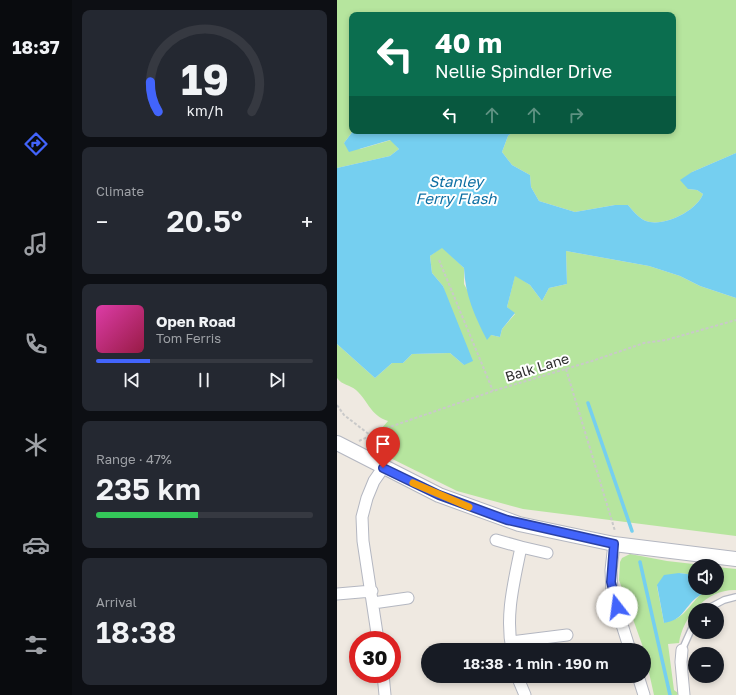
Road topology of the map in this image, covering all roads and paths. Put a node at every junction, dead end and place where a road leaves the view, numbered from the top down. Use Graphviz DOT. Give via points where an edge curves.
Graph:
graph roads {
  1 [pos="439,260"];
  2 [pos="736,320"];
  3 [pos="566,369"];
  4 [pos="493,391"];
  5 [pos="337,405"];
  6 [pos="370,435"];
  7 [pos="337,443"];
  8 [pos="350,450"];
  9 [pos="383,468"];
  10 [pos="608,531"];
  11 [pos="615,538"];
  12 [pos="495,540"];
  13 [pos="521,547"];
  14 [pos="547,553"];
  15 [pos="736,559"];
  16 [pos="371,590"];
  17 [pos="337,594"];
  18 [pos="736,597"];
  19 [pos="408,598"];
  20 [pos="373,603"];
  21 [pos="718,603"];
  22 [pos="377,631"];
  23 [pos="567,634"];
  24 [pos="688,637"];
  25 [pos="511,643"];
  26 [pos="525,643"];
  27 [pos="628,643"];
  28 [pos="682,650"];
  29 [pos="384,683"];
  30 [pos="520,683"];
  31 [pos="640,683"];
  32 [pos="385,695"];
  33 [pos="525,695"];
  34 [pos="644,695"];
  35 [pos="684,695"];
  1 -- 4 [label="path"];
  2 -- 3 [label="path, Balk Lane" via="666,340 644,343"];
  3 -- 4 [label="path, Balk Lane"];
  3 -- 11 [label="path"];
  4 -- 6 [label="path, Balk Lane"];
  5 -- 6 [label="path" via="344,415"];
  6 -- 8 [label="path, Balk Lane"];
  7 -- 8 [label="street"];
  8 -- 9 [label="street"];
  9 -- 11 [label="street" via="439,495 519,524"];
  9 -- 16 [label="street" via="374,481 362,517"];
  10 -- 11 [label="path"];
  11 -- 15 [label="street"];
  11 -- 27 [label="street" via="611,570 612,593"];
  12 -- 13 [label="street"];
  13 -- 14 [label="street"];
  13 -- 25 [label="street" via="508,611"];
  16 -- 17 [label="street"];
  16 -- 20 [label="street"];
  18 -- 21 [label="lane"];
  19 -- 20 [label="street"];
  20 -- 22 [label="street"];
  23 -- 26 [label="street"];
  24 -- 28 [label="lane"];
  28 -- 35 [label="street"];
  29 -- 32 [label="street"];
  30 -- 33 [label="street"];
  31 -- 34 [label="street"];
}
